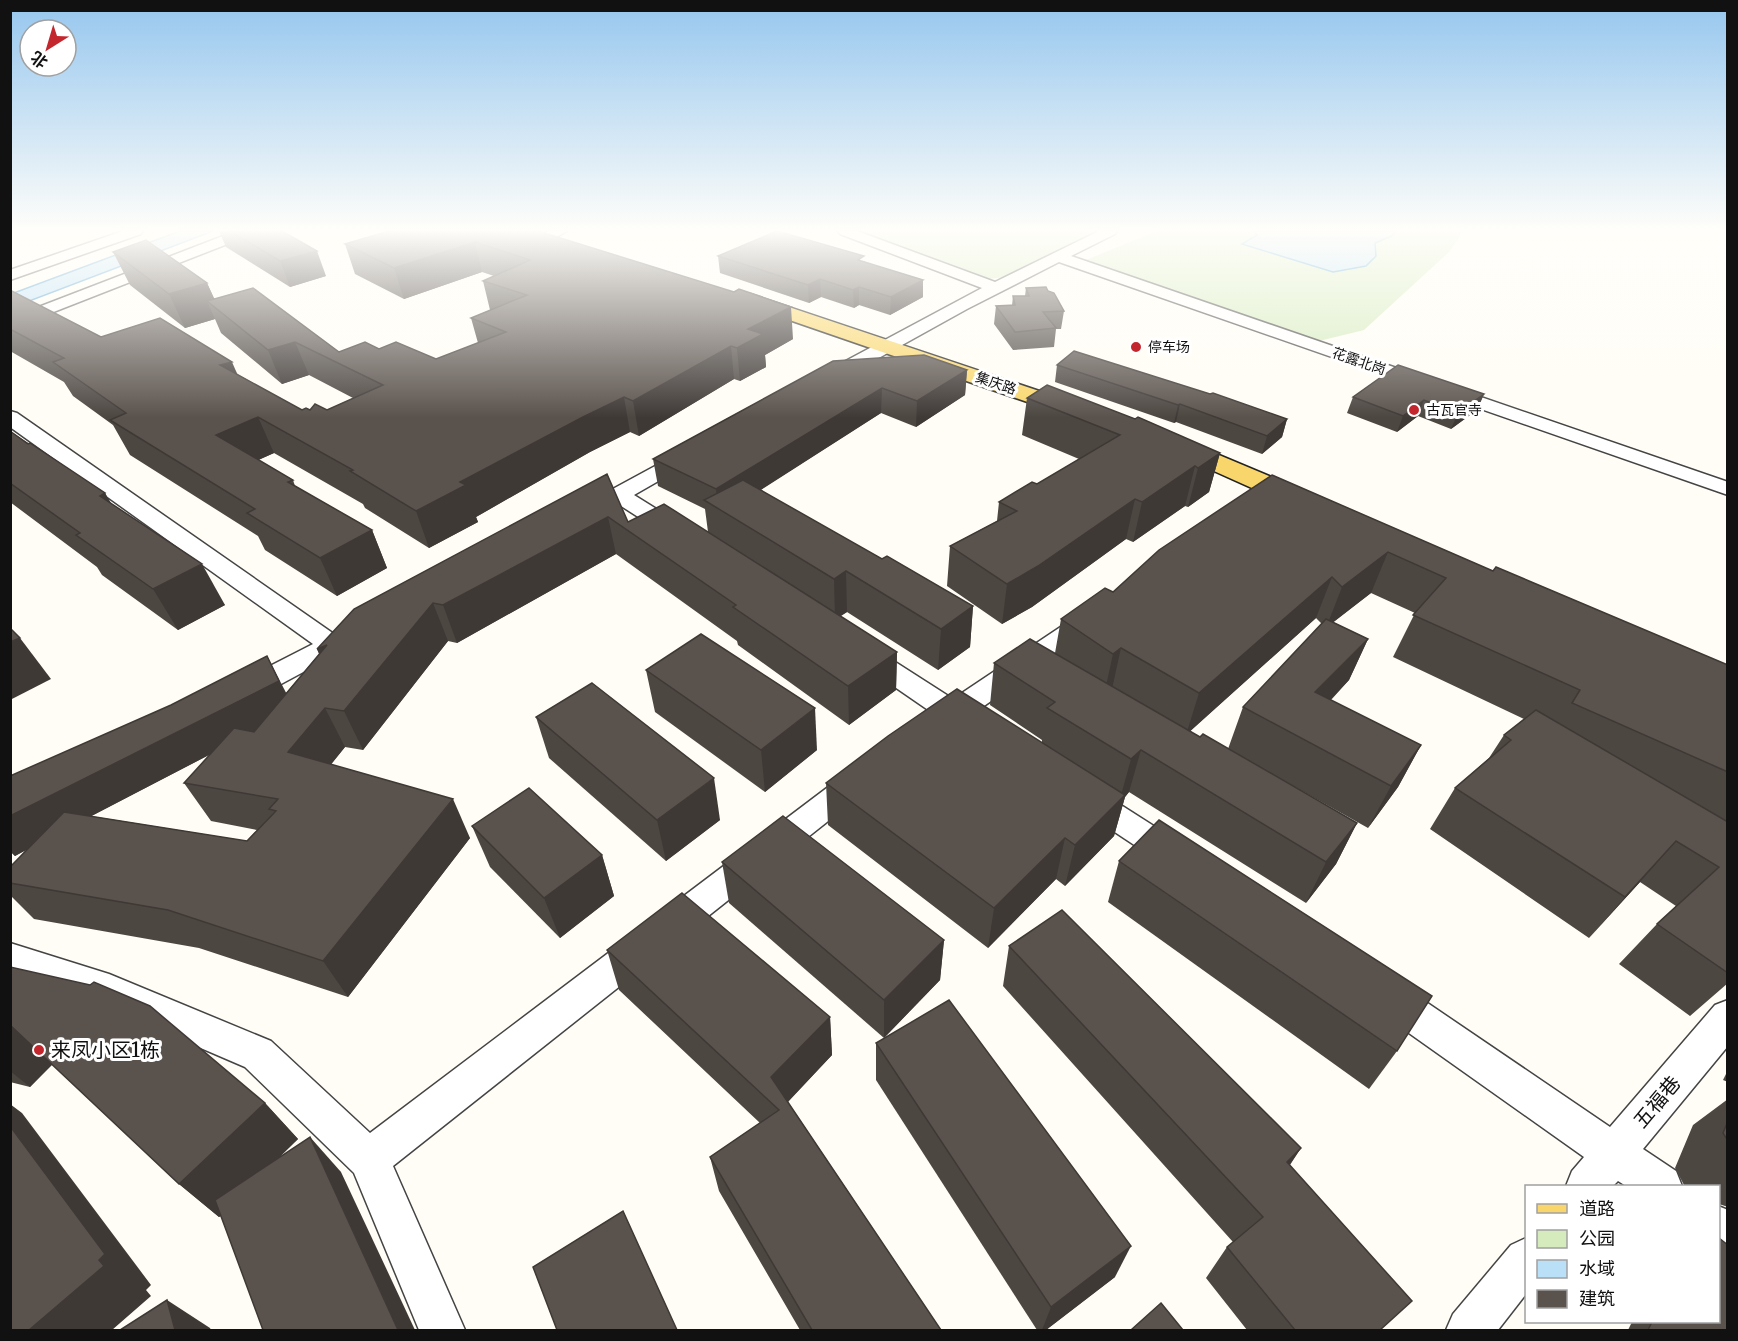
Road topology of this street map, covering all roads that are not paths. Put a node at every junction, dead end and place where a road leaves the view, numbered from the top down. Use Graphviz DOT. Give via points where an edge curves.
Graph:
graph roads {
  1 [pos="88,294"];
  2 [pos="732,294"];
  3 [pos="985,294"];
  4 [pos="1164,294"];
  5 [pos="10,324"];
  6 [pos="886,345"];
  7 [pos="814,386"];
  8 [pos="1090,416"];
  9 [pos="10,417"];
  10 [pos="1159,439"];
  11 [pos="712,443"];
  12 [pos="1273,488"];
  13 [pos="1728,489"];
  14 [pos="619,495"];
  15 [pos="1244,509"];
  16 [pos="1327,511"];
  17 [pos="587,512"];
  18 [pos="705,549"];
  19 [pos="1109,606"];
  20 [pos="375,623"];
  21 [pos="844,640"];
  22 [pos="332,645"];
  23 [pos="220,704"];
  24 [pos="954,713"];
  25 [pos="924,734"];
  26 [pos="993,739"];
  27 [pos="875,768"];
  28 [pos="1062,783"];
  29 [pos="1200,872"];
  30 [pos="10,958"];
  31 [pos="1365,981"];
  32 [pos="1728,1017"];
  33 [pos="1614,1153"];
  34 [pos="369,1159"];
  35 [pos="1588,1185"];
  36 [pos="1660,1185"];
  37 [pos="1525,1262"];
  38 [pos="442,1330"];
  39 [pos="1469,1330"];
  1 -- 5 [label="street"];
  2 -- 6 [label="main road, 集庆路"];
  3 -- 6 [label="street"];
  4 -- 13 [label="street, 花露北岗"];
  6 -- 7 [label="street"];
  6 -- 8 [label="main road, 集庆路"];
  9 -- 22 [label="street"];
  10 -- 12 [label="main road"];
  11 -- 14 [label="street"];
  12 -- 15 [label="street"];
  12 -- 16 [label="main road"];
  14 -- 17 [label="street"];
  14 -- 18 [label="street"];
  19 -- 24 [label="street"];
  20 -- 22 [label="street"];
  21 -- 24 [label="street"];
  22 -- 23 [label="street"];
  24 -- 25 [label="street"];
  24 -- 26 [label="street"];
  27 -- 34 [label="street"];
  28 -- 29 [label="street"];
  30 -- 34 [label="street" via="96,986 258,1054"];
  31 -- 33 [label="street"];
  32 -- 33 [label="street, 五福巷"];
  33 -- 35 [label="street, 五福巷"];
  33 -- 36 [label="street"];
  34 -- 38 [label="street"];
  37 -- 39 [label="street"];
}
